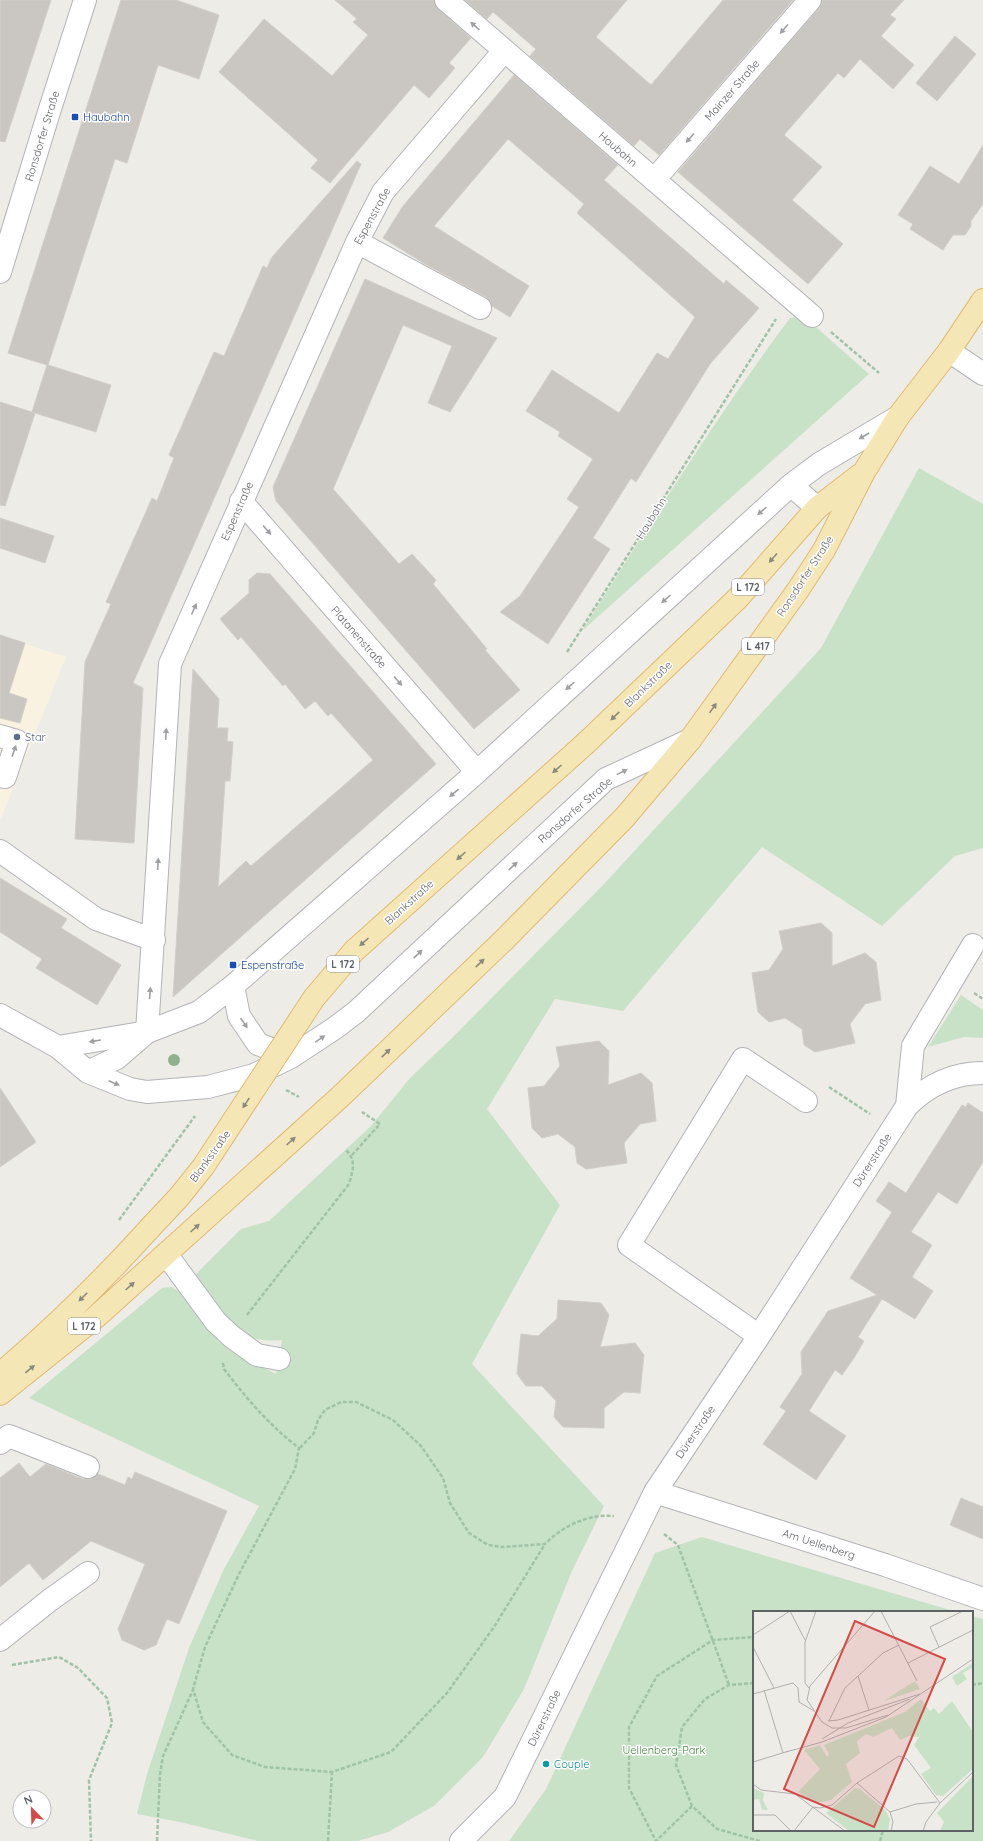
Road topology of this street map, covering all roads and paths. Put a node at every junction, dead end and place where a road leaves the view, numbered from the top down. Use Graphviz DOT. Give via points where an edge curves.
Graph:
graph roads {
  1 [pos="86,0"];
  2 [pos="446,0"];
  3 [pos="810,0"];
  4 [pos="504,51"];
  5 [pos="654,180"];
  6 [pos="357,242"];
  7 [pos="0,272"];
  8 [pos="790,297"];
  9 [pos="983,300"];
  10 [pos="480,308"];
  11 [pos="812,316"];
  12 [pos="949,351"];
  13 [pos="879,374"];
  14 [pos="983,374"];
  15 [pos="898,417"];
  16 [pos="864,472"];
  17 [pos="791,485"];
  18 [pos="241,501"];
  19 [pos="817,508"];
  20 [pos="824,550"];
  21 [pos="564,656"];
  22 [pos="0,736"];
  23 [pos="690,740"];
  24 [pos="477,772"];
  25 [pos="2,776"];
  26 [pos="0,851"];
  27 [pos="154,940"];
  28 [pos="973,945"];
  29 [pos="233,986"];
  30 [pos="0,1015"];
  31 [pos="147,1032"];
  32 [pos="58,1047"];
  33 [pos="292,1057"];
  34 [pos="88,1072"];
  35 [pos="983,1073"];
  36 [pos="284,1089"];
  37 [pos="833,1090"];
  38 [pos="302,1098"];
  39 [pos="806,1101"];
  40 [pos="907,1106"];
  41 [pos="858,1107"];
  42 [pos="197,1112"];
  43 [pos="380,1124"];
  44 [pos="345,1148"];
  45 [pos="352,1155"];
  46 [pos="132,1200"];
  47 [pos="166,1254"];
  48 [pos="231,1336"];
  49 [pos="759,1336"];
  50 [pos="279,1359"];
  51 [pos="0,1374"];
  52 [pos="0,1394"];
  53 [pos="0,1443"];
  54 [pos="299,1448"];
  55 [pos="88,1467"];
  56 [pos="655,1492"];
  57 [pos="643,1517"];
  58 [pos="545,1544"];
  59 [pos="88,1573"];
  60 [pos="983,1599"];
  61 [pos="753,1637"];
  62 [pos="0,1640"];
  63 [pos="713,1640"];
  64 [pos="9,1666"];
  65 [pos="983,1682"];
  66 [pos="753,1683"];
  67 [pos="973,1685"];
  68 [pos="729,1686"];
  69 [pos="193,1689"];
  70 [pos="332,1772"];
  71 [pos="692,1806"];
  72 [pos="883,1831"];
  73 [pos="91,1841"];
  74 [pos="157,1841"];
  75 [pos="328,1841"];
  76 [pos="461,1841"];
  77 [pos="760,1841"];
  78 [pos="880,1841"];
  1 -- 7 [label="street, Ronsdorfer Straße"];
  4 -- 2 [label="street, Haubahn, one-way"];
  3 -- 5 [label="street, Mainzer Straße, one-way"];
  4 -- 5 [label="street, Haubahn"];
  4 -- 6 [label="street, Espenstraße" via="383,192"];
  5 -- 8 [label="street, Haubahn"];
  6 -- 10 [label="street"];
  6 -- 18 [label="street, Espenstraße"];
  8 -- 11 [label="street, Haubahn"];
  8 -- 21 [label="path, Haubahn"];
  9 -- 12 [label="main road, Ronsdorfer Straße / L 417"];
  11 -- 13 [label="path"];
  12 -- 14 [label="street"];
  12 -- 15 [label="main road, Ronsdorfer Straße / L 417"];
  15 -- 16 [label="main road, Ronsdorfer Straße / L 417"];
  15 -- 17 [label="street, Ronsdorfer Straße / L 417, one-way" via="819,464"];
  16 -- 19 [label="main road, Blankstraße / L 172"];
  16 -- 20 [label="main road, Ronsdorfer Straße / L 417"];
  17 -- 19 [label="street"];
  17 -- 24 [label="street, Ronsdorfer Straße / L 417, one-way"];
  18 -- 24 [label="street, Platanenstraße, one-way"];
  27 -- 18 [label="street, Espenstraße, one-way" via="170,664"];
  19 -- 20 [label="main road" via="826,526"];
  19 -- 51 [label="main road, Blankstraße / L 172, one-way, bridge" via="738,598 586,743 354,951 314,998 203,1167 179,1197 125,1256 41,1339"];
  23 -- 20 [label="main road, Ronsdorfer Straße / L 417, one-way"];
  25 -- 22 [label="street, one-way" via="17,741"];
  33 -- 23 [label="street, Ronsdorfer Straße / L 417, one-way" via="356,1012 606,779"];
  47 -- 23 [label="main road, L 172, one-way" via="341,1096 504,940 625,817"];
  24 -- 29 [label="street, Ronsdorfer Straße / L 417, one-way"];
  26 -- 27 [label="street" via="96,919"];
  31 -- 27 [label="street, Espenstraße, one-way"];
  28 -- 40 [label="street" via="913,1046"];
  29 -- 31 [label="street, Ronsdorfer Straße / L 417" via="199,1012"];
  29 -- 33 [label="street, one-way" via="239,1016 258,1044"];
  30 -- 32 [label="street, Ronsdorfer Straße / L 417"];
  31 -- 32 [label="street, Ronsdorfer Straße / L 417, one-way"];
  31 -- 34 [label="street, L 417" via="117,1058"];
  32 -- 34 [label="street, Ronsdorfer Straße / L 417"];
  34 -- 33 [label="street, Ronsdorfer Straße / L 417, one-way" via="130,1089 147,1092 208,1087 254,1075"];
  35 -- 40 [label="street, Dürerstraße" via="957,1075 933,1084"];
  36 -- 38 [label="path"];
  37 -- 41 [label="path"];
  39 -- 49 [label="street" via="743,1059 629,1244"];
  40 -- 49 [label="street, Dürerstraße"];
  42 -- 46 [label="path"];
  43 -- 45 [label="path"];
  44 -- 45 [label="path"];
  45 -- 48 [label="path" via="354,1168 349,1184"];
  47 -- 48 [label="street" via="216,1322"];
  52 -- 47 [label="main road, L 172, one-way" via="96,1317"];
  48 -- 50 [label="street" via="257,1355"];
  48 -- 54 [label="path" via="220,1354 224,1369 276,1431"];
  49 -- 56 [label="street, Dürerstraße"];
  53 -- 55 [label="street" via="9,1436"];
  54 -- 58 [label="path" via="314,1433 318,1420 326,1410 341,1402 356,1402 392,1420 421,1446 442,1478 450,1503 468,1533 488,1545 503,1547"];
  54 -- 69 [label="path" via="295,1469 238,1576 205,1646"];
  56 -- 57 [label="street, Dürerstraße"];
  56 -- 60 [label="street, Am Uellenberg"];
  57 -- 58 [label="path" via="600,1515 558,1531"];
  57 -- 63 [label="path" via="678,1545"];
  57 -- 76 [label="street, Dürerstraße" via="504,1797"];
  58 -- 70 [label="path" via="494,1627 447,1693 391,1752"];
  59 -- 62 [label="street"];
  61 -- 63 [label="path"];
  63 -- 68 [label="path"];
  63 -- 71 [label="path" via="657,1676 629,1728 629,1788 656,1841"];
  64 -- 73 [label="path" via="59,1657 78,1668 107,1698 112,1723 89,1780"];
  65 -- 67 [label="path"];
  66 -- 68 [label="path"];
  68 -- 71 [label="path" via="705,1698 682,1727 676,1765"];
  69 -- 70 [label="path" via="203,1722 232,1755 265,1767"];
  69 -- 74 [label="path" via="163,1756"];
  70 -- 75 [label="path"];
  71 -- 77 [label="path" via="717,1829"];
  72 -- 78 [label="path"];
}
